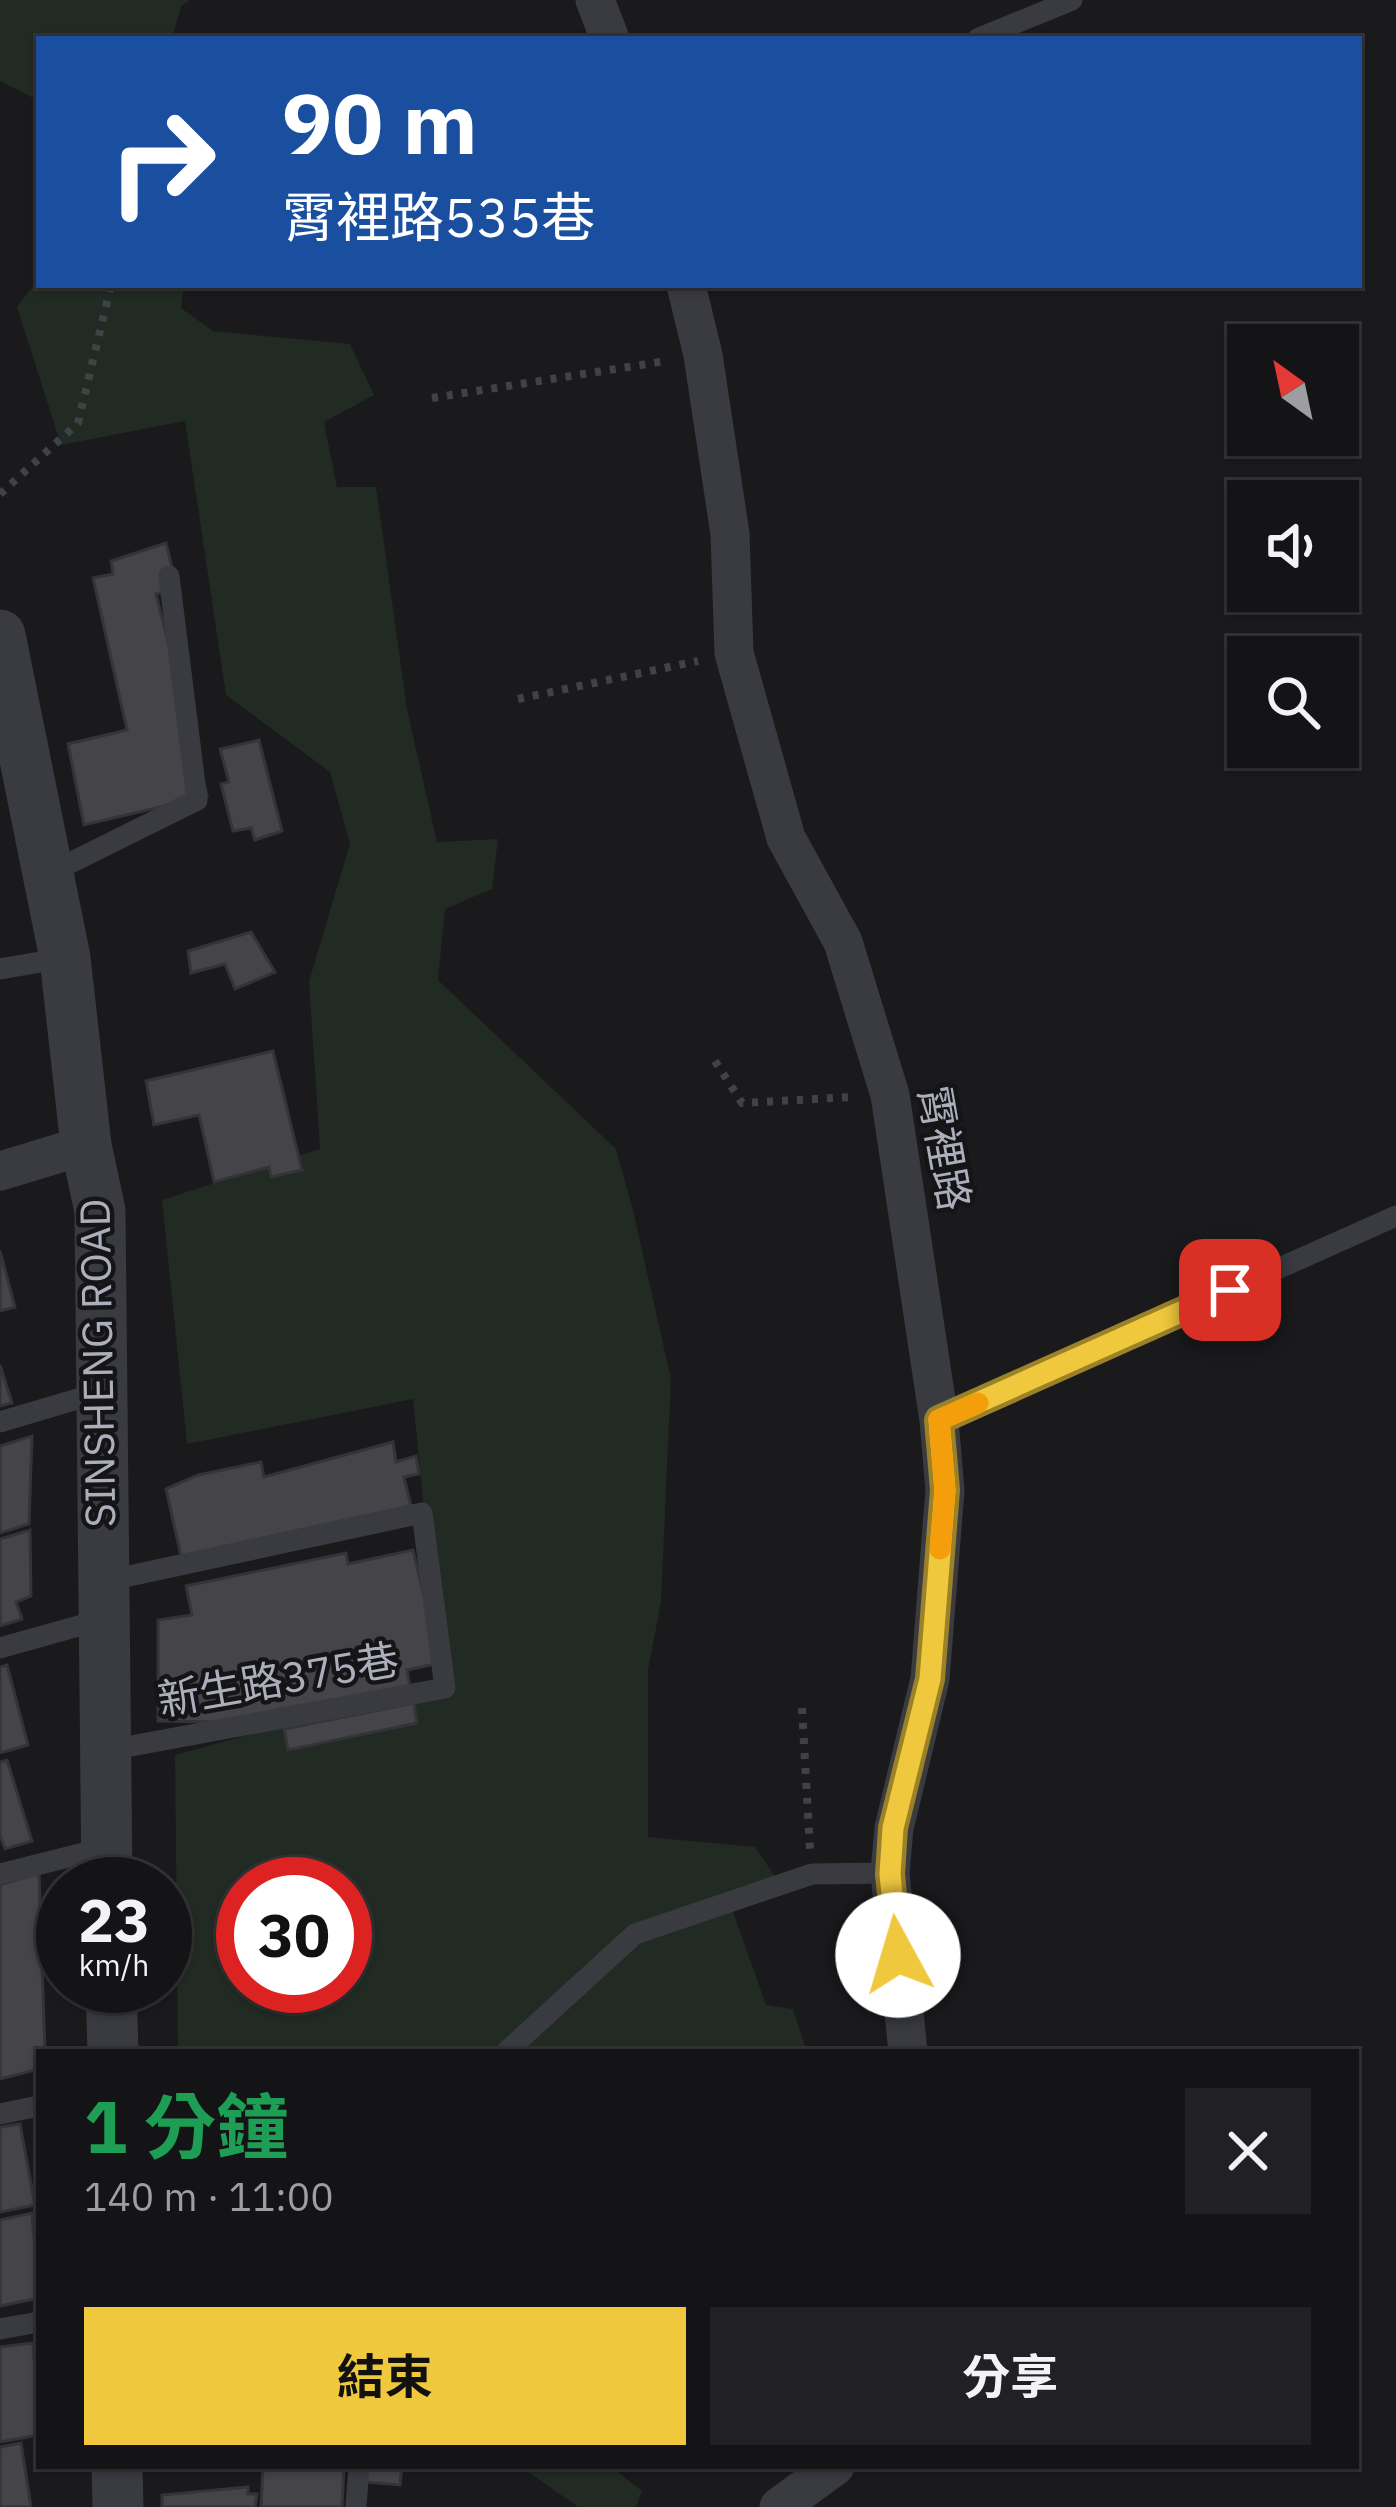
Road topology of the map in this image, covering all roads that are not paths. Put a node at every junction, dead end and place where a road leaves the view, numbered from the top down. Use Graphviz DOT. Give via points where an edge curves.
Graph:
graph roads {
  1 [pos="596,0"];
  2 [pos="1072,0"];
  3 [pos="609,36"];
  4 [pos="984,36"];
  5 [pos="687,288"];
  6 [pos="169,576"];
  7 [pos="0,635"];
  8 [pos="47,874"];
  9 [pos="65,958"];
  10 [pos="0,969"];
  11 [pos="86,1145"];
  12 [pos="0,1171"];
  13 [pos="1396,1216"];
  14 [pos="101,1392"];
  15 [pos="939,1420"];
  16 [pos="0,1422"];
  17 [pos="100,1601"];
  18 [pos="0,1648"];
  19 [pos="103,1750"];
  20 [pos="106,1857"];
  21 [pos="36,1871"];
  22 [pos="0,1874"];
  23 [pos="890,1874"];
  24 [pos="111,2013"];
  25 [pos="113,2049"];
  26 [pos="509,2049"];
  27 [pos="908,2049"];
  28 [pos="36,2107"];
  29 [pos="0,2114"];
  30 [pos="36,2323"];
  31 [pos="0,2329"];
  32 [pos="116,2469"];
  33 [pos="359,2469"];
  34 [pos="831,2469"];
  35 [pos="118,2507"];
  36 [pos="356,2507"];
  37 [pos="779,2507"];
  1 -- 3 [label="street"];
  2 -- 4 [label="lane"];
  5 -- 15 [label="street, 霄裡路" via="730,534 734,653 786,838 843,942 890,1094"];
  6 -- 8 [label="lane" via="197,800"];
  7 -- 8 [label="street, SINSHENG ROAD"];
  8 -- 9 [label="street, SINSHENG ROAD"];
  9 -- 10 [label="lane"];
  9 -- 11 [label="street, SINSHENG ROAD"];
  11 -- 12 [label="street"];
  11 -- 14 [label="street, SINSHENG ROAD" via="100,1211"];
  13 -- 15 [label="lane"];
  14 -- 16 [label="lane"];
  14 -- 17 [label="street, SINSHENG ROAD"];
  15 -- 23 [label="street, 霄裡路" via="945,1490 930,1679 893,1828"];
  17 -- 18 [label="lane"];
  17 -- 19 [label="street, SINSHENG ROAD"];
  17 -- 19 [label="lane, 新生路375巷" via="422,1513 445,1688"];
  19 -- 20 [label="street, SINSHENG ROAD"];
  21 -- 22 [label="lane"];
  23 -- 26 [label="lane" via="812,1874 635,1934"];
  23 -- 27 [label="street, 霄裡路"];
  24 -- 25 [label="street"];
  28 -- 29 [label="lane"];
  30 -- 31 [label="lane"];
  32 -- 35 [label="street"];
  33 -- 36 [label="lane"];
  34 -- 37 [label="street"];
}
